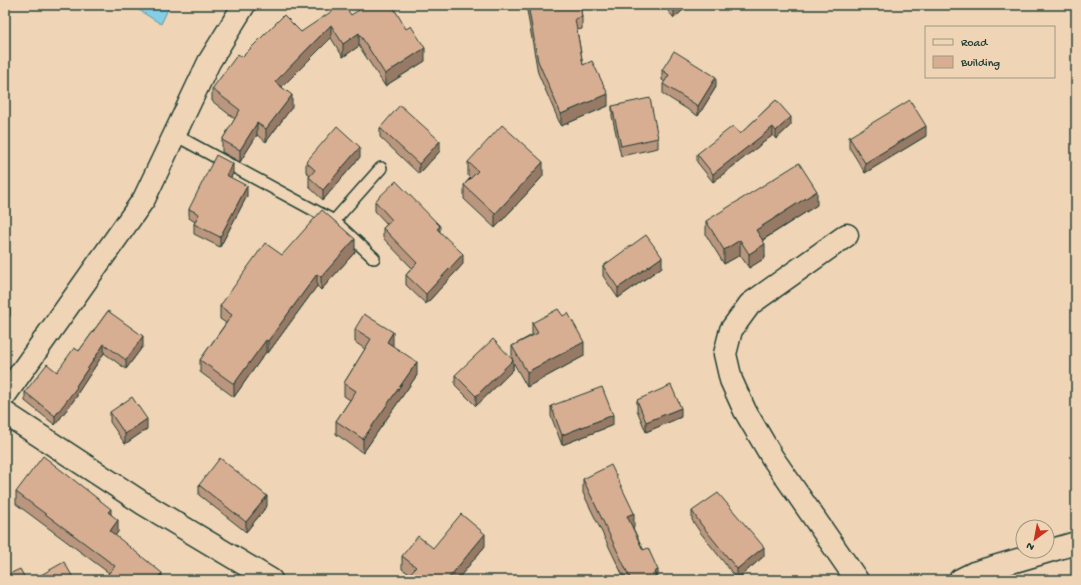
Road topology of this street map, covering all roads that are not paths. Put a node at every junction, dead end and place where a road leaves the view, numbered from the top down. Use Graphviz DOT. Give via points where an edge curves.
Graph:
graph roads {
  1 [pos="244,5"];
  2 [pos="175,135"];
  3 [pos="381,168"];
  4 [pos="334,221"];
  5 [pos="847,235"];
  6 [pos="374,258"];
  7 [pos="5,395"];
  8 [pos="5,413"];
  9 [pos="1076,543"];
  10 [pos="271,580"];
  11 [pos="857,580"];
  12 [pos="960,580"];
  1 -- 2 [label="street" via="209,62"];
  2 -- 4 [label="lane"];
  2 -- 7 [label="street" via="144,200"];
  3 -- 4 [label="lane"];
  4 -- 6 [label="lane"];
  5 -- 11 [label="street" via="750,304 731,330 725,354 731,380 768,451"];
  8 -- 10 [label="street" via="144,504"];
  9 -- 12 [label="street" via="974,573"];
}
